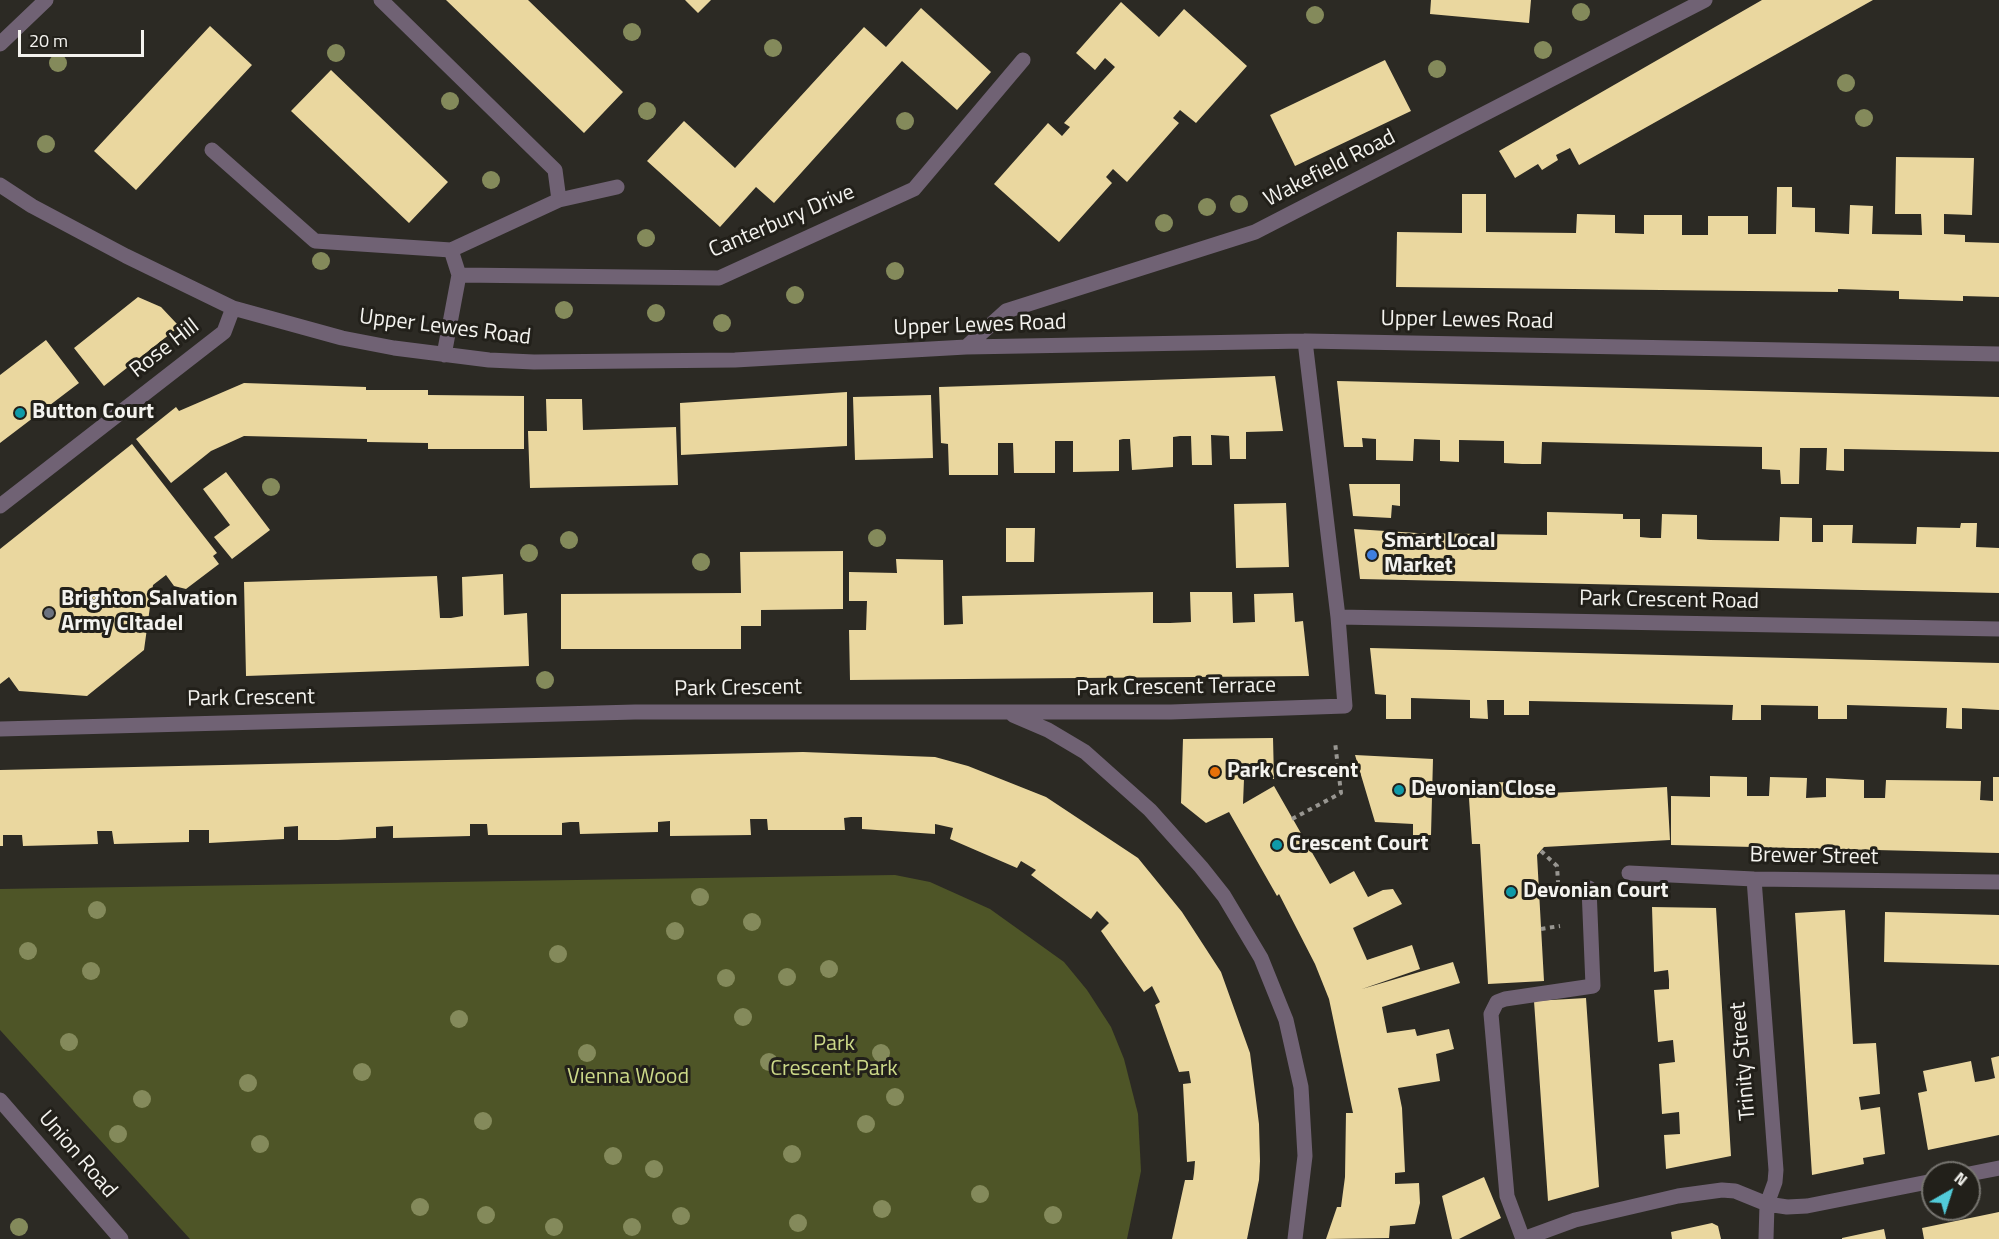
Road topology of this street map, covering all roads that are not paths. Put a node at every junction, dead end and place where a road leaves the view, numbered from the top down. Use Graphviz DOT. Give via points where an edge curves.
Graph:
graph roads {
  1 [pos="46,0"];
  2 [pos="381,0"];
  3 [pos="1705,0"];
  4 [pos="0,44"];
  5 [pos="1023,60"];
  6 [pos="212,150"];
  7 [pos="0,185"];
  8 [pos="617,187"];
  9 [pos="559,200"];
  10 [pos="451,250"];
  11 [pos="459,275"];
  12 [pos="233,308"];
  13 [pos="1305,341"];
  14 [pos="966,347"];
  15 [pos="1999,354"];
  16 [pos="444,355"];
  17 [pos="0,506"];
  18 [pos="1338,618"];
  19 [pos="1999,629"];
  20 [pos="1007,713"];
  21 [pos="0,729"];
  22 [pos="1629,873"];
  23 [pos="1754,879"];
  24 [pos="1999,882"];
  25 [pos="1589,888"];
  26 [pos="0,1100"];
  27 [pos="1999,1168"];
  28 [pos="1981,1172"];
  29 [pos="1921,1183"];
  30 [pos="1767,1204"];
  31 [pos="121,1239"];
  32 [pos="1295,1239"];
  33 [pos="1523,1239"];
  34 [pos="1766,1239"];
  1 -- 4 [label="street"];
  2 -- 9 [label="street" via="555,170"];
  3 -- 14 [label="street, Wakefield Road" via="1255,232 1006,311"];
  5 -- 11 [label="street, Canterbury Drive" via="914,189 719,278"];
  6 -- 10 [label="street" via="315,241"];
  7 -- 12 [label="street, Upper Lewes Road" via="32,206"];
  8 -- 9 [label="street"];
  9 -- 10 [label="street"];
  10 -- 11 [label="street"];
  11 -- 16 [label="street"];
  12 -- 16 [label="street, Upper Lewes Road" via="342,338"];
  12 -- 17 [label="street, Rose Hill" via="224,332"];
  13 -- 14 [label="street, Upper Lewes Road"];
  13 -- 15 [label="street, Upper Lewes Road"];
  13 -- 18 [label="street"];
  14 -- 16 [label="street, Upper Lewes Road" via="735,360 534,362"];
  18 -- 19 [label="street, Park Crescent Road"];
  18 -- 20 [label="street, Park Crescent Terrace" via="1345,706"];
  20 -- 21 [label="street, Park Crescent" via="635,712"];
  20 -- 32 [label="street, Park Crescent" via="1048,730 1085,752 1150,810 1202,867 1257,950 1286,1020 1300,1087 1305,1156"];
  22 -- 23 [label="street, Brewer Street"];
  23 -- 24 [label="street, Brewer Street"];
  23 -- 30 [label="street, Trinity Street" via="1776,1170"];
  25 -- 33 [label="street" via="1593,986 1505,999 1497,1002 1491,1014 1507,1196"];
  26 -- 31 [label="street, Union Road"];
  27 -- 28 [label="street"];
  29 -- 30 [label="street" via="1806,1206"];
  30 -- 33 [label="street" via="1735,1191 1678,1196 1608,1211"];
  30 -- 34 [label="street, Trinity Street"];
}
